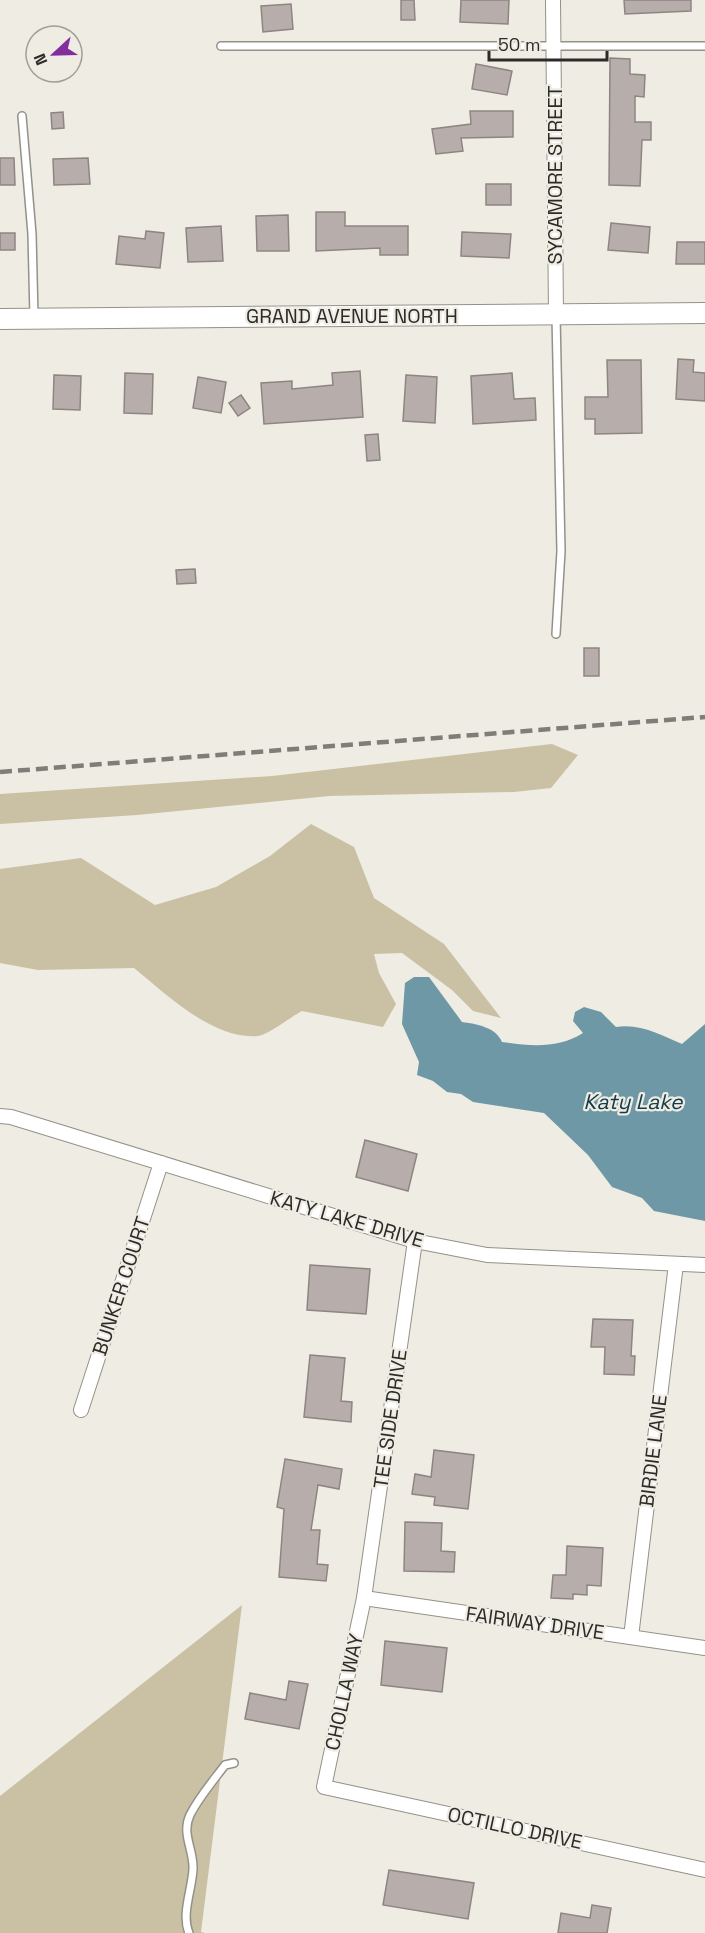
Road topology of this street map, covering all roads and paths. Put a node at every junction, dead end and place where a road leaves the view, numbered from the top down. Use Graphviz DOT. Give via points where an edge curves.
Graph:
graph roads {
  1 [pos="553,0"];
  2 [pos="220,46"];
  3 [pos="554,46"];
  4 [pos="705,46"];
  5 [pos="22,116"];
  6 [pos="705,313"];
  7 [pos="556,314"];
  8 [pos="34,318"];
  9 [pos="0,319"];
  10 [pos="556,634"];
  11 [pos="0,1116"];
  12 [pos="161,1163"];
  13 [pos="415,1241"];
  14 [pos="676,1264"];
  15 [pos="705,1265"];
  16 [pos="81,1410"];
  17 [pos="364,1598"];
  18 [pos="631,1637"];
  19 [pos="705,1648"];
  20 [pos="234,1763"];
  21 [pos="324,1786"];
  22 [pos="705,1870"];
  23 [pos="189,1933"];
  1 -- 3 [label="street, SYCAMORE STREET"];
  2 -- 3 [label="lane"];
  3 -- 4 [label="lane"];
  3 -- 7 [label="street, SYCAMORE STREET"];
  5 -- 8 [label="lane"];
  6 -- 7 [label="main road, GRAND AVENUE NORTH"];
  7 -- 8 [label="main road, GRAND AVENUE NORTH"];
  7 -- 10 [label="lane" via="561,551"];
  8 -- 9 [label="main road, GRAND AVENUE NORTH"];
  11 -- 12 [label="street, KATY LAKE DRIVE"];
  12 -- 13 [label="street, KATY LAKE DRIVE"];
  12 -- 16 [label="street, BUNKER COURT"];
  13 -- 14 [label="street, KATY LAKE DRIVE" via="488,1255"];
  13 -- 17 [label="street, TEE SIDE DRIVE"];
  14 -- 15 [label="street, KATY LAKE DRIVE"];
  14 -- 18 [label="street, BIRDIE LANE"];
  17 -- 18 [label="street, FAIRWAY DRIVE"];
  17 -- 21 [label="street, CHOLLA WAY"];
  18 -- 19 [label="street, FAIRWAY DRIVE"];
  20 -- 23 [label="lane" via="225,1765 190,1815 186,1829 193,1867 187,1909"];
  21 -- 22 [label="street, OCTILLO DRIVE"];
}
